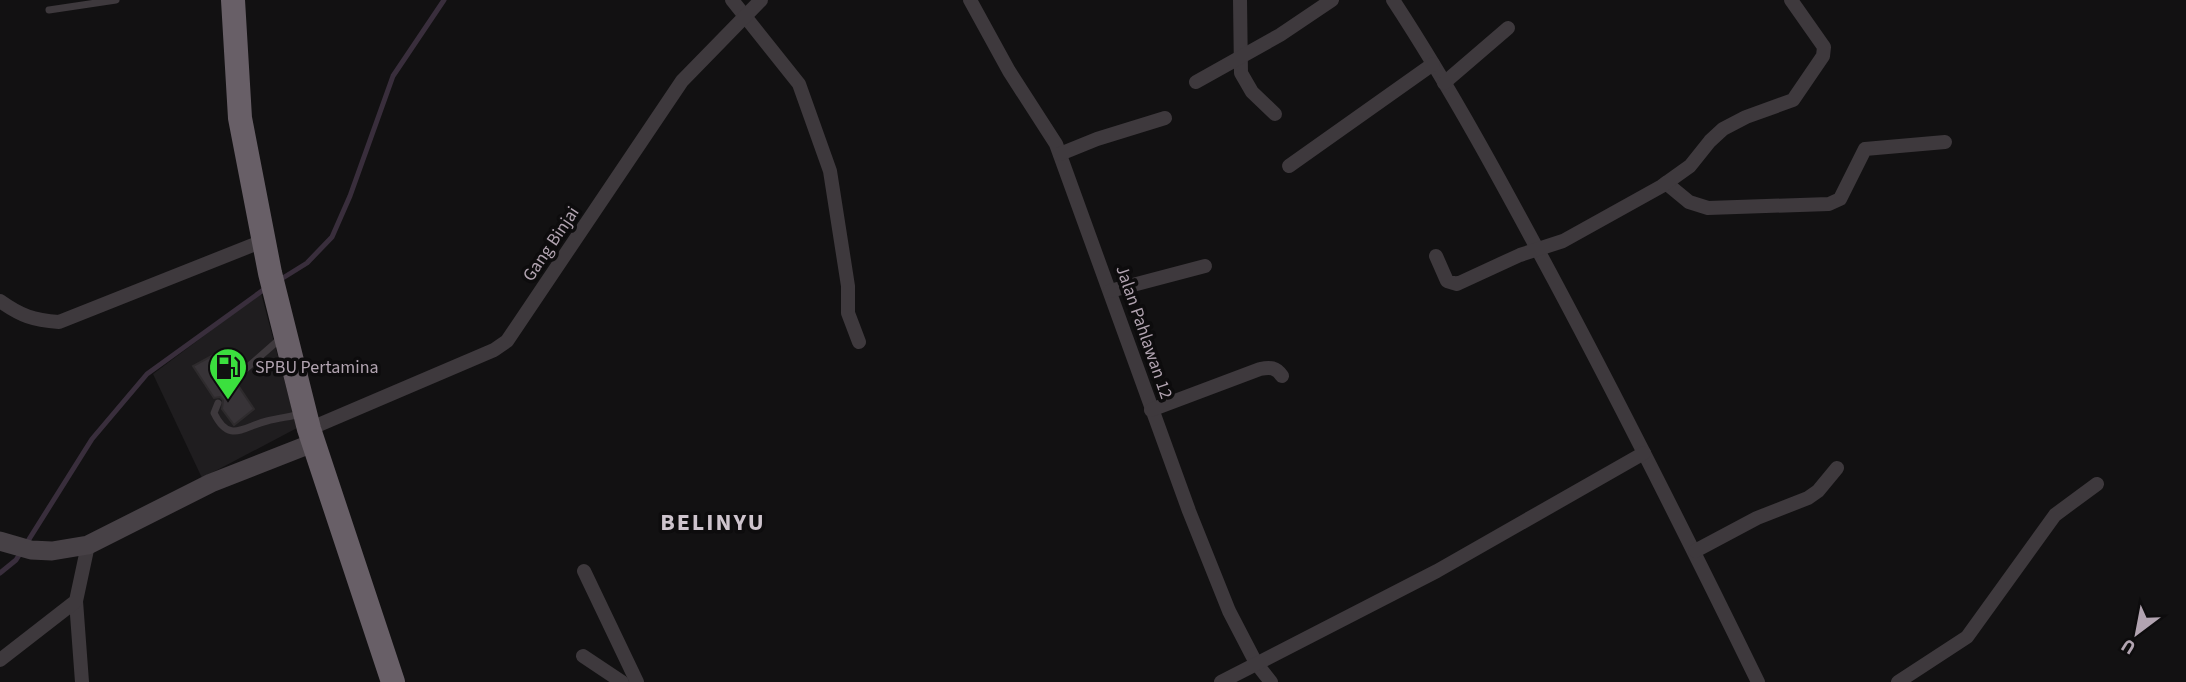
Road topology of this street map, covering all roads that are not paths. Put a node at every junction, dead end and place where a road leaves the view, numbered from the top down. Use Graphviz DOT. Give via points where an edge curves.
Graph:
graph roads {
  1 [pos="116,0"];
  2 [pos="233,0"];
  3 [pos="732,0"];
  4 [pos="761,0"];
  5 [pos="970,0"];
  6 [pos="1240,0"];
  7 [pos="1332,0"];
  8 [pos="1393,0"];
  9 [pos="1791,0"];
  10 [pos="49,10"];
  11 [pos="745,18"];
  12 [pos="1508,28"];
  13 [pos="1241,57"];
  14 [pos="1433,64"];
  15 [pos="1196,82"];
  16 [pos="1444,83"];
  17 [pos="1275,114"];
  18 [pos="1165,118"];
  19 [pos="1945,142"];
  20 [pos="1060,154"];
  21 [pos="1289,166"];
  22 [pos="1666,183"];
  23 [pos="263,241"];
  24 [pos="1538,250"];
  25 [pos="1436,256"];
  26 [pos="1205,266"];
  27 [pos="1110,291"];
  28 [pos="0,301"];
  29 [pos="285,334"];
  30 [pos="859,342"];
  31 [pos="1282,376"];
  32 [pos="234,379"];
  33 [pos="218,403"];
  34 [pos="1151,410"];
  35 [pos="309,428"];
  36 [pos="1644,453"];
  37 [pos="1837,468"];
  38 [pos="2097,484"];
  39 [pos="88,544"];
  40 [pos="15,546"];
  41 [pos="1695,551"];
  42 [pos="583,571"];
  43 [pos="76,601"];
  44 [pos="583,656"];
  45 [pos="0,660"];
  46 [pos="1256,663"];
  47 [pos="82,682"];
  48 [pos="393,682"];
  49 [pos="622,682"];
  50 [pos="637,682"];
  51 [pos="1221,682"];
  52 [pos="1271,682"];
  53 [pos="1758,682"];
  54 [pos="1898,682"];
  1 -- 10 [label="lane"];
  2 -- 23 [label="highway" via="240,118"];
  3 -- 11 [label="street"];
  4 -- 11 [label="street, Gang Binjai"];
  5 -- 20 [label="street, Jalan Pahlawan 12"];
  6 -- 13 [label="street"];
  7 -- 13 [label="street"];
  8 -- 14 [label="street"];
  9 -- 22 [label="street" via="1824,47 1810,76 1793,100 1723,129 1690,166"];
  11 -- 30 [label="street" via="799,84 830,171 848,313"];
  11 -- 35 [label="street, Gang Binjai" via="682,80 507,341"];
  12 -- 16 [label="street"];
  13 -- 15 [label="street"];
  13 -- 17 [label="street" via="1245,83"];
  14 -- 16 [label="street"];
  14 -- 21 [label="street"];
  16 -- 24 [label="street"];
  18 -- 20 [label="street"];
  19 -- 22 [label="street" via="1865,149 1840,199 1829,205 1708,208 1689,202"];
  20 -- 27 [label="street, Jalan Pahlawan 12"];
  22 -- 24 [label="street" via="1563,241"];
  23 -- 28 [label="street" via="59,322 20,315"];
  23 -- 29 [label="highway"];
  24 -- 25 [label="street" via="1457,284 1447,281"];
  24 -- 36 [label="street"];
  26 -- 27 [label="street"];
  27 -- 34 [label="street, Jalan Pahlawan 12"];
  29 -- 32 [label="lane"];
  29 -- 35 [label="highway"];
  31 -- 34 [label="street" via="1270,367 1260,369"];
  33 -- 35 [label="lane" via="214,413 219,423 232,431 263,422"];
  34 -- 46 [label="street, Jalan Pahlawan 12" via="1229,611"];
  35 -- 39 [label="street"];
  35 -- 48 [label="highway"];
  36 -- 41 [label="street"];
  36 -- 46 [label="street" via="1437,571"];
  37 -- 41 [label="street" via="1808,498 1757,518"];
  38 -- 54 [label="street" via="2055,515 1967,637"];
  39 -- 40 [label="street" via="52,551"];
  39 -- 43 [label="street"];
  41 -- 53 [label="street"];
  42 -- 50 [label="street"];
  43 -- 45 [label="street"];
  43 -- 47 [label="street"];
  44 -- 49 [label="street"];
  46 -- 51 [label="street"];
  46 -- 52 [label="street, Jalan Pahlawan 12"];
}
